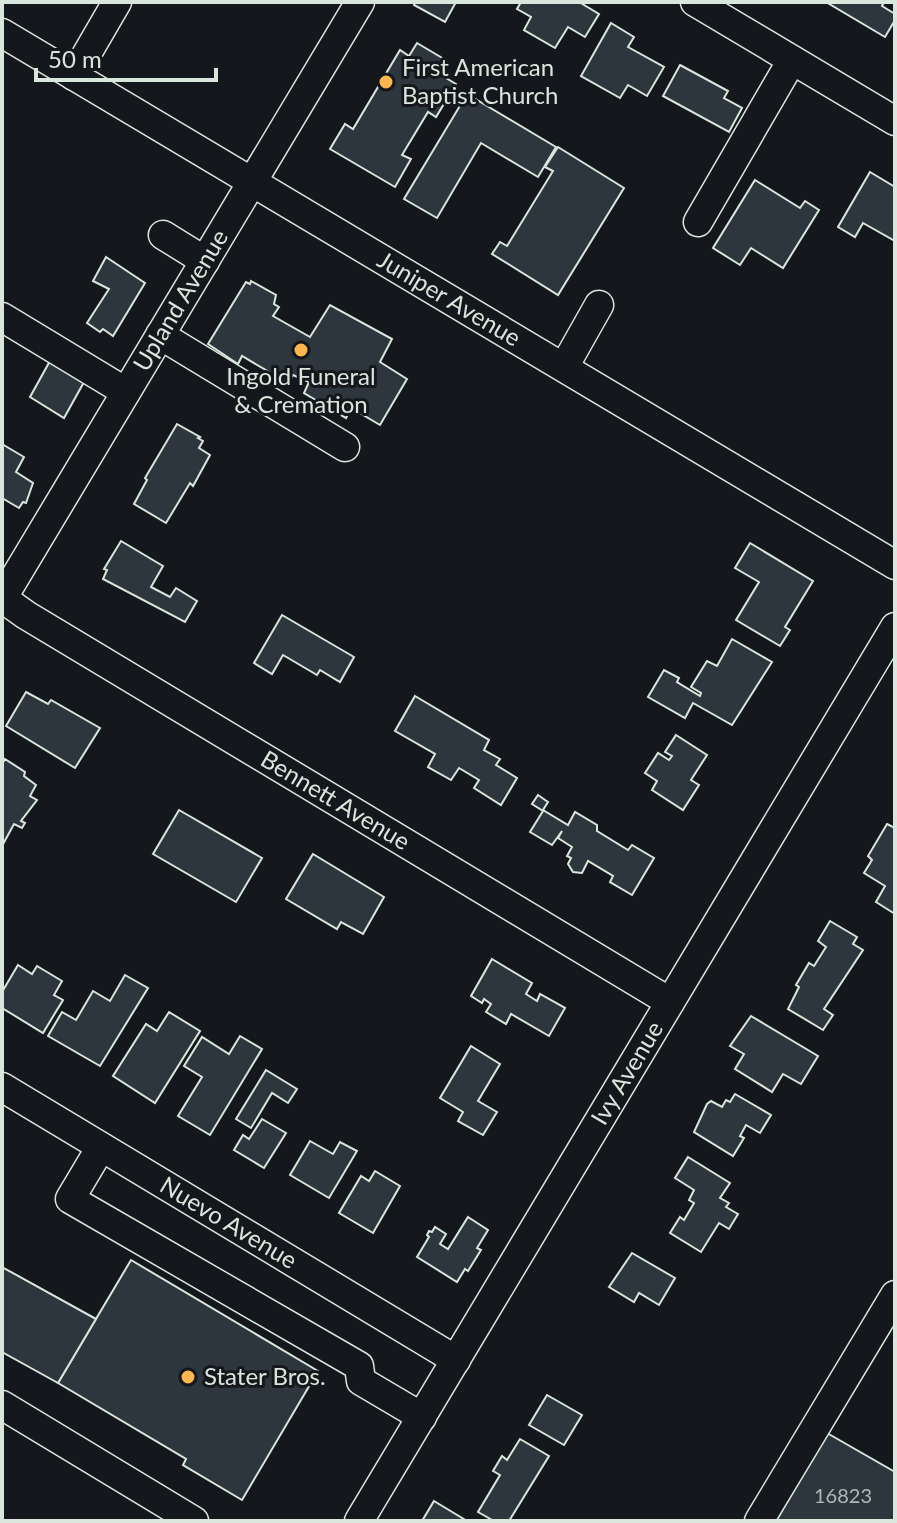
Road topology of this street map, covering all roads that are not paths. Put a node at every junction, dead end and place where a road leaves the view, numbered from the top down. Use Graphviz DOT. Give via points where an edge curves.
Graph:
graph roads {
  1 [pos="117,2"];
  2 [pos="360,2"];
  3 [pos="695,2"];
  4 [pos="2,33"];
  5 [pos="792,60"];
  6 [pos="74,76"];
  7 [pos="895,121"];
  8 [pos="253,182"];
  9 [pos="698,222"];
  10 [pos="163,235"];
  11 [pos="205,261"];
  12 [pos="599,305"];
  13 [pos="2,317"];
  14 [pos="160,335"];
  15 [pos="564,367"];
  16 [pos="126,392"];
  17 [pos="345,447"];
  18 [pos="895,565"];
  19 [pos="2,598"];
  20 [pos="895,627"];
  21 [pos="670,1002"];
  22 [pos="2,1087"];
  23 [pos="101,1147"];
  24 [pos="895,1295"];
  25 [pos="456,1360"];
  26 [pos="2,1405"];
  27 [pos="422,1417"];
  28 [pos="194,1521"];
  29 [pos="359,1521"];
  30 [pos="759,1521"];
  1 -- 6 [label="street"];
  2 -- 8 [label="street, Upland Avenue"];
  3 -- 5 [label="street"];
  4 -- 6 [label="street, Juniper Avenue"];
  5 -- 7 [label="street"];
  5 -- 9 [label="street"];
  6 -- 8 [label="street, Juniper Avenue"];
  8 -- 11 [label="street, Upland Avenue"];
  8 -- 15 [label="street, Juniper Avenue"];
  10 -- 11 [label="street"];
  11 -- 14 [label="street, Upland Avenue"];
  12 -- 15 [label="street"];
  13 -- 16 [label="street"];
  14 -- 16 [label="street, Upland Avenue"];
  14 -- 17 [label="street"];
  15 -- 18 [label="street, Juniper Avenue"];
  16 -- 19 [label="street, Upland Avenue"];
  19 -- 21 [label="street, Bennett Avenue"];
  20 -- 21 [label="street, Ivy Avenue"];
  21 -- 25 [label="street, Ivy Avenue"];
  22 -- 23 [label="street, Nuevo Avenue"];
  23 -- 25 [label="street, Nuevo Avenue"];
  23 -- 27 [label="street" via="70,1199 359,1366 361,1381"];
  24 -- 30 [label="street"];
  25 -- 27 [label="street, Ivy Avenue"];
  26 -- 28 [label="street"];
  27 -- 29 [label="street, Ivy Avenue"];
}
